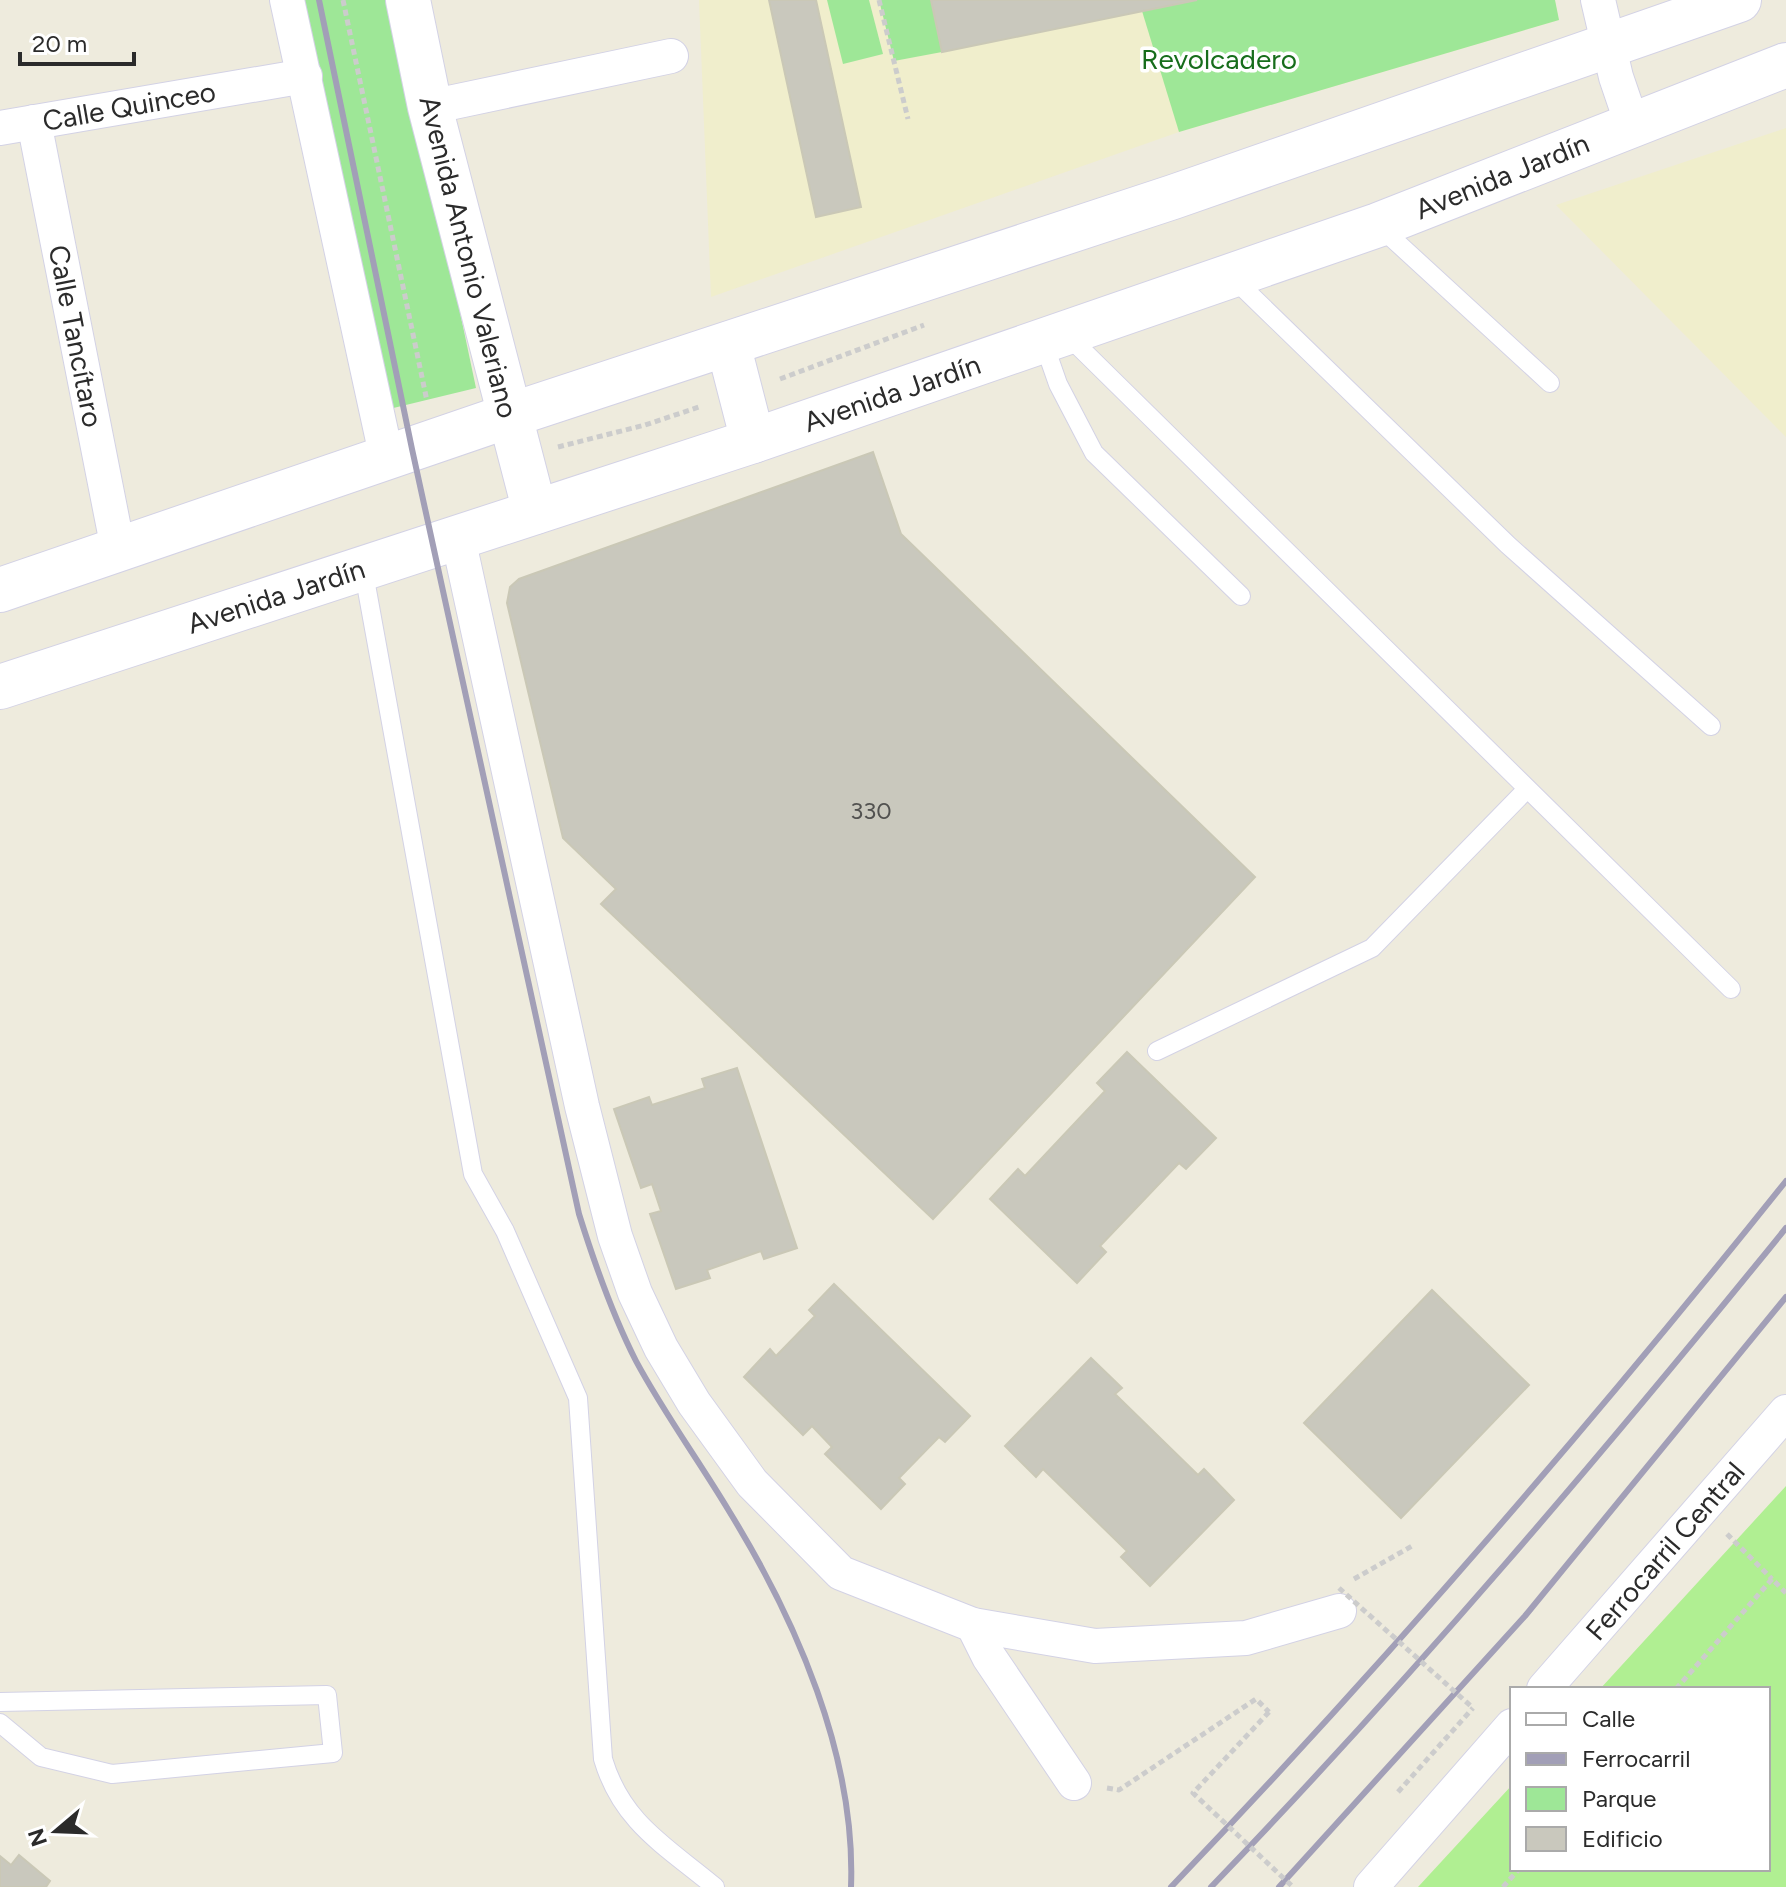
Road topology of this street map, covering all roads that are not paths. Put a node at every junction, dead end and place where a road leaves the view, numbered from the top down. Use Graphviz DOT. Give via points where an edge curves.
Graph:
graph roads {
  1 [pos="287,0"];
  2 [pos="408,0"];
  3 [pos="1598,0"];
  4 [pos="1718,4"];
  5 [pos="1607,43"];
  6 [pos="671,56"];
  7 [pos="1782,69"];
  8 [pos="305,76"];
  9 [pos="430,107"];
  10 [pos="34,122"];
  11 [pos="1632,124"];
  12 [pos="0,128"];
  13 [pos="1378,225"];
  14 [pos="1231,276"];
  15 [pos="1054,337"];
  16 [pos="728,344"];
  17 [pos="1550,383"];
  18 [pos="508,416"];
  19 [pos="753,441"];
  20 [pos="387,459"];
  21 [pos="535,512"];
  22 [pos="458,538"];
  23 [pos="118,549"];
  24 [pos="363,568"];
  25 [pos="0,590"];
  26 [pos="1241,596"];
  27 [pos="0,687"];
  28 [pos="1711,726"];
  29 [pos="1527,789"];
  30 [pos="1731,989"];
  31 [pos="1157,1051"];
  32 [pos="1786,1412"];
  33 [pos="1339,1599"];
  34 [pos="973,1625"];
  35 [pos="1546,1687"];
  36 [pos="0,1702"];
  37 [pos="0,1723"];
  38 [pos="1510,1728"];
  39 [pos="1074,1783"];
  40 [pos="715,1887"];
  41 [pos="1371,1887"];
  1 -- 8 [label="street"];
  2 -- 9 [label="main road, Avenida Antonio Valeriano"];
  3 -- 5 [label="street"];
  4 -- 5 [label="main road"];
  5 -- 11 [label="street"];
  5 -- 16 [label="main road" via="1173,197"];
  6 -- 9 [label="street"];
  7 -- 11 [label="main road, Avenida Jardín"];
  8 -- 10 [label="street, Calle Quinceo"];
  8 -- 20 [label="street"];
  9 -- 18 [label="main road, Avenida Antonio Valeriano"];
  10 -- 12 [label="street, Calle Quinceo"];
  10 -- 23 [label="street, Calle Tancítaro"];
  11 -- 13 [label="main road, Avenida Jardín"];
  13 -- 14 [label="main road, Avenida Jardín"];
  13 -- 17 [label="lane"];
  14 -- 15 [label="main road, Avenida Jardín"];
  14 -- 28 [label="lane" via="1508,545"];
  15 -- 19 [label="main road, Avenida Jardín"];
  15 -- 26 [label="lane" via="1058,384 1094,453"];
  15 -- 29 [label="lane"];
  16 -- 18 [label="main road"];
  16 -- 19 [label="main road"];
  18 -- 20 [label="main road"];
  18 -- 21 [label="main road, Avenida Antonio Valeriano"];
  19 -- 21 [label="main road, Avenida Jardín"];
  20 -- 23 [label="main road"];
  21 -- 22 [label="main road, Avenida Jardín"];
  22 -- 24 [label="main road, Avenida Jardín"];
  22 -- 34 [label="street" via="598,1175 635,1293 661,1348 752,1483 841,1573"];
  23 -- 25 [label="main road"];
  24 -- 27 [label="main road, Avenida Jardín"];
  24 -- 40 [label="lane" via="473,1174 505,1231 578,1398 603,1759 628,1814"];
  29 -- 30 [label="lane"];
  29 -- 31 [label="lane" via="1372,948"];
  32 -- 35 [label="street, Ferrocarril Central"];
  33 -- 34 [label="street" via="1246,1638 1095,1646"];
  34 -- 39 [label="street"];
  36 -- 37 [label="lane" via="327,1695 333,1753 112,1774 41,1757"];
  38 -- 41 [label="street"];
}
